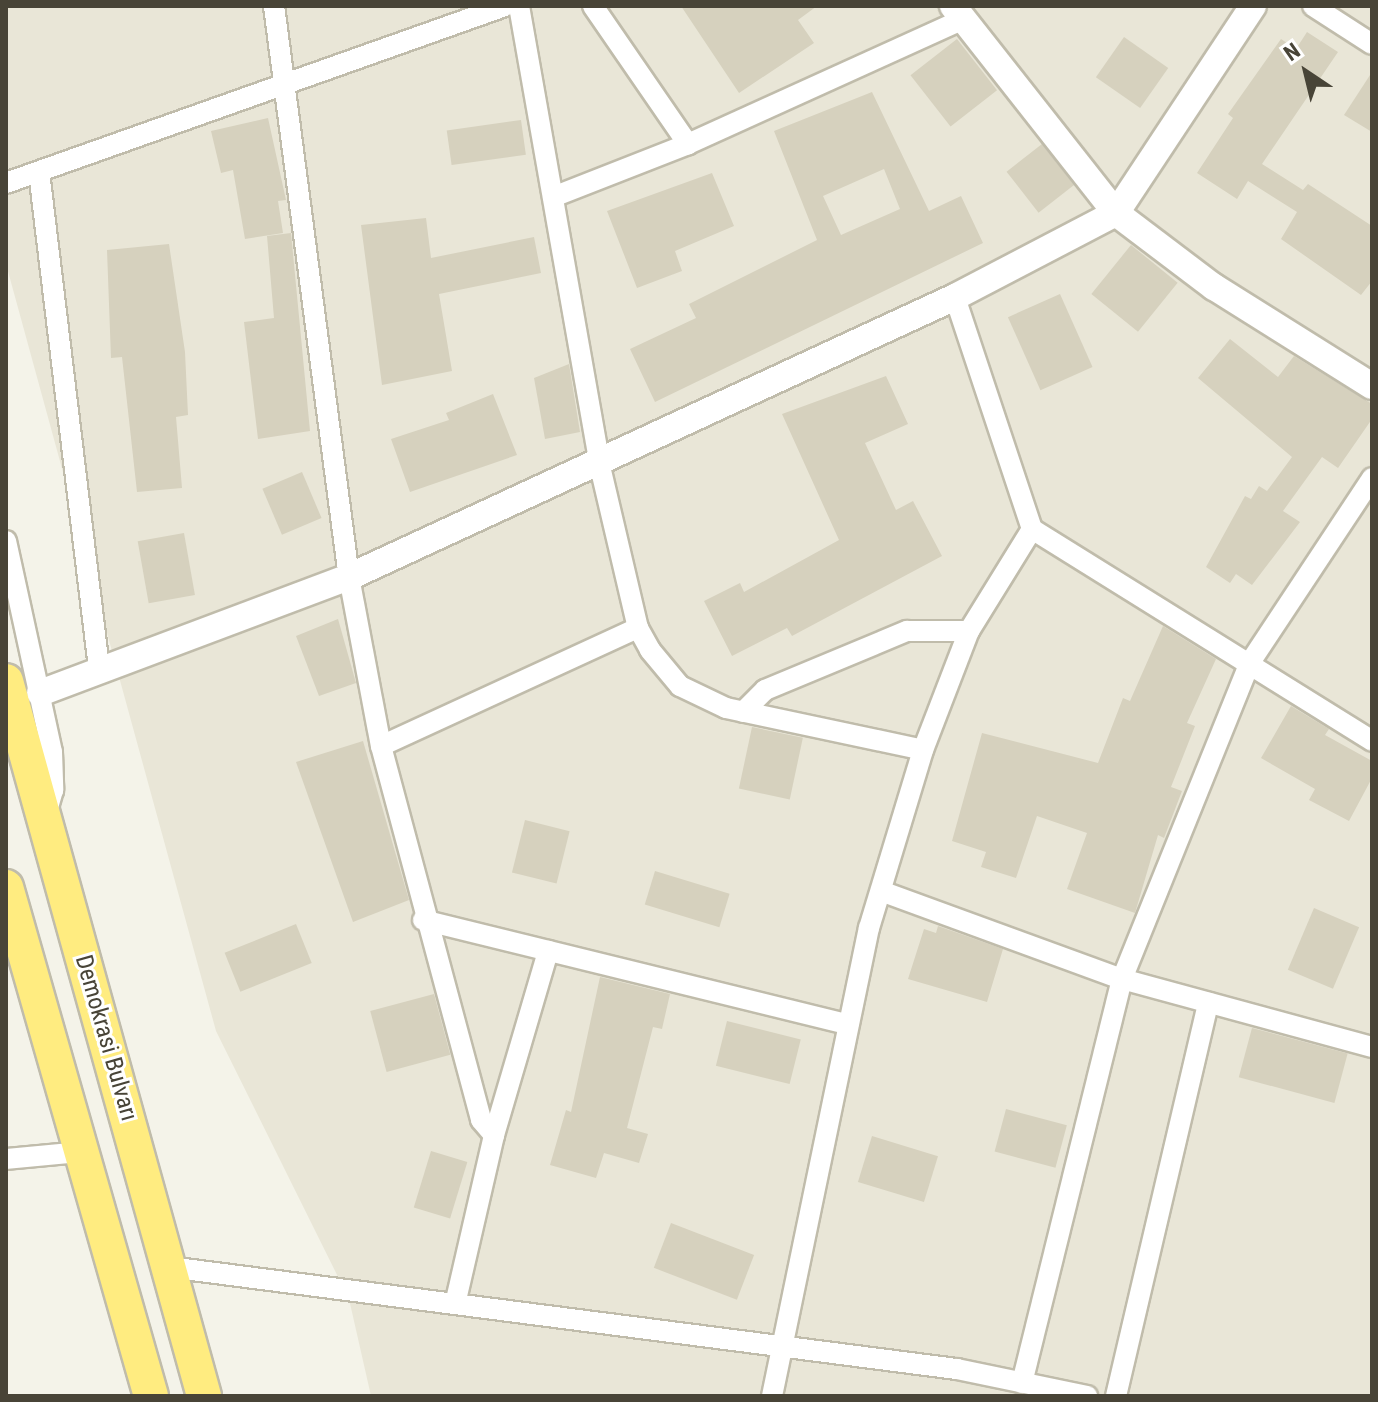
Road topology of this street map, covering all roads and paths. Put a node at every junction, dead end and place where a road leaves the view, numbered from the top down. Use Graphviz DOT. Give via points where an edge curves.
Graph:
graph roads {
  1 [pos="274,6"];
  2 [pos="505,6"];
  3 [pos="519,6"];
  4 [pos="593,6"];
  5 [pos="1253,6"];
  6 [pos="1313,6"];
  7 [pos="958,13"];
  8 [pos="1372,44"];
  9 [pos="285,89"];
  10 [pos="688,144"];
  11 [pos="39,172"];
  12 [pos="6,183"];
  13 [pos="553,197"];
  14 [pos="1116,213"];
  15 [pos="955,297"];
  16 [pos="1372,386"];
  17 [pos="599,462"];
  18 [pos="1372,478"];
  19 [pos="1032,529"];
  20 [pos="6,541"];
  21 [pos="349,577"];
  22 [pos="638,628"];
  23 [pos="969,631"];
  24 [pos="1249,664"];
  25 [pos="99,668"];
  26 [pos="6,681"];
  27 [pos="40,693"];
  28 [pos="743,712"];
  29 [pos="1372,741"];
  30 [pos="381,746"];
  31 [pos="923,750"];
  32 [pos="45,819"];
  33 [pos="6,887"];
  34 [pos="881,891"];
  35 [pos="423,920"];
  36 [pos="548,951"];
  37 [pos="1122,979"];
  38 [pos="1208,1003"];
  39 [pos="848,1024"];
  40 [pos="1372,1047"];
  41 [pos="494,1135"];
  42 [pos="80,1152"];
  43 [pos="6,1159"];
  44 [pos="169,1267"];
  45 [pos="456,1300"];
  46 [pos="785,1346"];
  47 [pos="1022,1383"];
  48 [pos="151,1396"];
  49 [pos="204,1396"];
  50 [pos="772,1396"];
  51 [pos="1087,1396"];
  52 [pos="1116,1396"];
  1 -- 9 [label="street"];
  2 -- 9 [label="street"];
  3 -- 13 [label="street"];
  4 -- 10 [label="street"];
  5 -- 14 [label="street"];
  6 -- 8 [label="street"];
  7 -- 10 [label="street"];
  7 -- 14 [label="street"];
  9 -- 11 [label="street"];
  9 -- 21 [label="street"];
  10 -- 13 [label="street"];
  11 -- 12 [label="street"];
  11 -- 25 [label="street"];
  13 -- 17 [label="street"];
  14 -- 15 [label="street"];
  14 -- 16 [label="street" via="1214,287"];
  15 -- 17 [label="street"];
  15 -- 19 [label="street"];
  17 -- 21 [label="street"];
  17 -- 22 [label="street"];
  18 -- 24 [label="street"];
  19 -- 23 [label="street"];
  19 -- 24 [label="street"];
  20 -- 27 [label="street"];
  21 -- 25 [label="street"];
  21 -- 30 [label="street"];
  22 -- 28 [label="street" via="680,686"];
  22 -- 30 [label="street"];
  23 -- 28 [label="street" via="935,626 907,631 765,690"];
  23 -- 31 [label="street"];
  24 -- 29 [label="street"];
  24 -- 37 [label="street"];
  25 -- 27 [label="street"];
  26 -- 32 [label="highway, Demokrasi Bulvarı"];
  27 -- 32 [label="street" via="54,771"];
  28 -- 31 [label="street"];
  30 -- 35 [label="street"];
  31 -- 34 [label="street"];
  32 -- 44 [label="highway, Demokrasi Bulvarı"];
  33 -- 42 [label="highway"];
  34 -- 37 [label="street"];
  34 -- 39 [label="street"];
  35 -- 36 [label="street"];
  35 -- 41 [label="street" via="481,1120"];
  36 -- 39 [label="street"];
  36 -- 41 [label="street"];
  37 -- 38 [label="street"];
  37 -- 47 [label="street"];
  38 -- 40 [label="street"];
  38 -- 52 [label="street"];
  39 -- 46 [label="street"];
  41 -- 45 [label="street"];
  42 -- 43 [label="street"];
  42 -- 48 [label="highway"];
  44 -- 45 [label="street"];
  44 -- 49 [label="highway, Demokrasi Bulvarı"];
  45 -- 46 [label="street"];
  46 -- 47 [label="street"];
  46 -- 50 [label="street"];
  47 -- 51 [label="street"];
}
